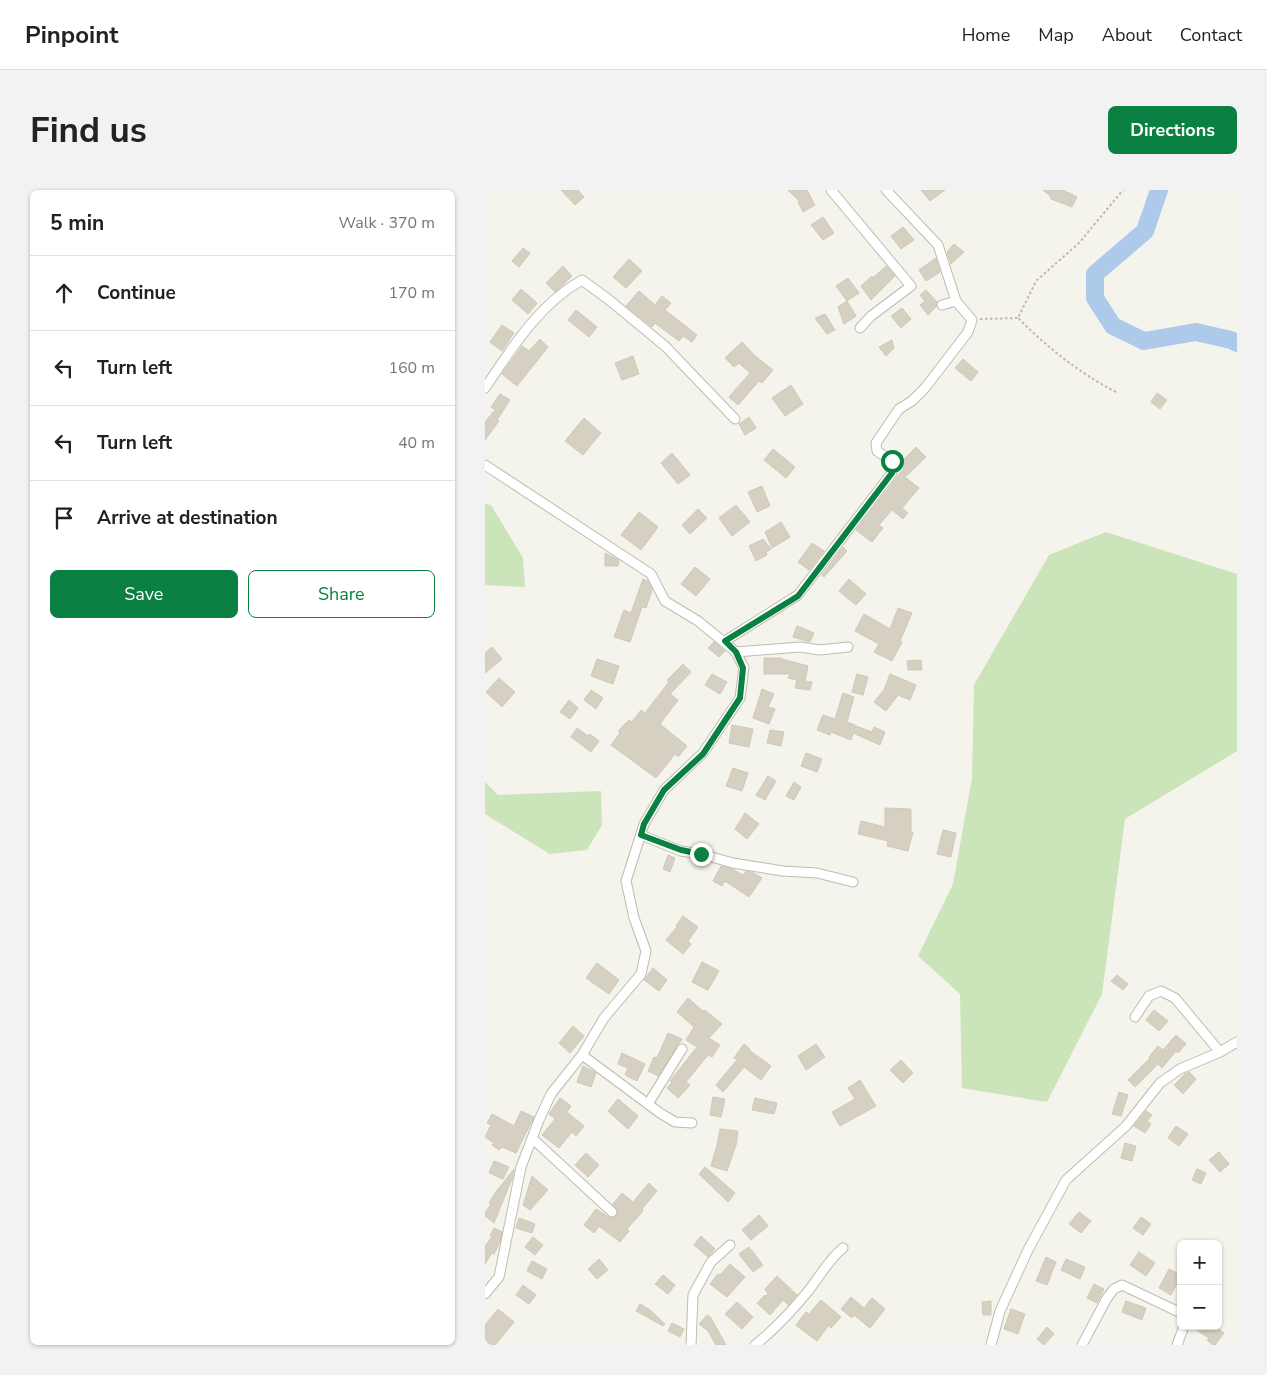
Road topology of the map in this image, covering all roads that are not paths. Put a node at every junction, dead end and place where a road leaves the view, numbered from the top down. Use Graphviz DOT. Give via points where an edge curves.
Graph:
graph roads {
  1 [pos="831,190"];
  2 [pos="886,190"];
  3 [pos="956,300"];
  4 [pos="942,305"];
  5 [pos="860,328"];
  6 [pos="485,388"];
  7 [pos="735,419"];
  8 [pos="485,465"];
  9 [pos="725,641"];
  10 [pos="848,647"];
  11 [pos="736,652"];
  12 [pos="641,835"];
  13 [pos="853,882"];
  14 [pos="1135,1017"];
  15 [pos="1237,1042"];
  16 [pos="682,1049"];
  17 [pos="1219,1052"];
  18 [pos="581,1055"];
  19 [pos="648,1104"];
  20 [pos="692,1123"];
  21 [pos="533,1139"];
  22 [pos="612,1212"];
  23 [pos="730,1245"];
  24 [pos="843,1248"];
  25 [pos="485,1294"];
  26 [pos="1177,1311"];
  27 [pos="1183,1330"];
  28 [pos="691,1345"];
  29 [pos="755,1345"];
  30 [pos="991,1345"];
  31 [pos="1082,1345"];
  32 [pos="1177,1345"];
  1 -- 5 [label="street" via="911,286"];
  2 -- 3 [label="street" via="938,245"];
  3 -- 4 [label="street"];
  3 -- 9 [label="street" via="973,320 968,332 925,388 899,409 875,443 877,451 892,461 892,473 798,596"];
  6 -- 7 [label="street" via="536,318 567,288 582,280 665,346"];
  8 -- 9 [label="street" via="643,567 651,574 665,601"];
  9 -- 11 [label="street"];
  10 -- 11 [label="street"];
  11 -- 12 [label="street" via="743,668 740,698 703,754 664,790"];
  12 -- 13 [label="street" via="681,850 733,863 817,873"];
  12 -- 18 [label="street" via="626,881 633,918 646,951 641,974 605,1018"];
  14 -- 17 [label="street" via="1149,996 1161,991 1175,998"];
  15 -- 17 [label="street"];
  16 -- 19 [label="street"];
  17 -- 30 [label="street" via="1180,1069 1160,1083 1126,1126 1066,1180 1000,1311"];
  18 -- 19 [label="street"];
  18 -- 21 [label="street" via="551,1094"];
  19 -- 20 [label="street" via="675,1122"];
  21 -- 22 [label="street"];
  21 -- 25 [label="street" via="521,1167 499,1277"];
  23 -- 28 [label="street" via="711,1262 693,1295"];
  24 -- 29 [label="street" via="773,1330"];
  26 -- 31 [label="street" via="1122,1285 1114,1288"];
  27 -- 32 [label="street"];
}
